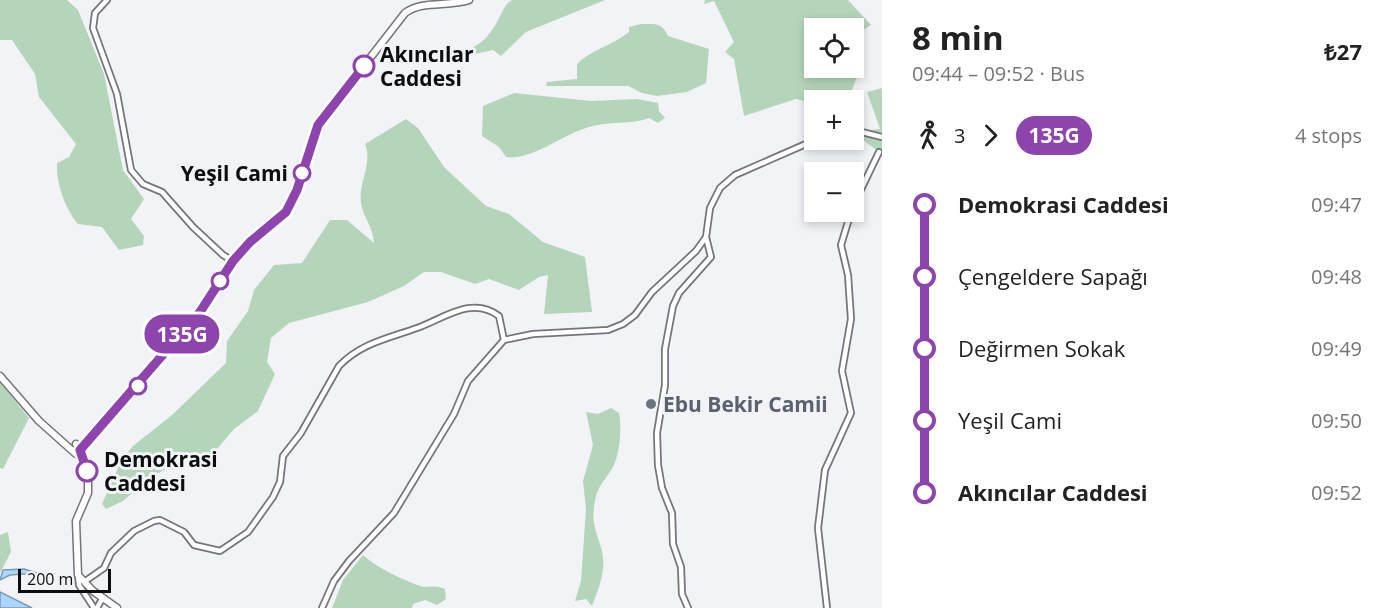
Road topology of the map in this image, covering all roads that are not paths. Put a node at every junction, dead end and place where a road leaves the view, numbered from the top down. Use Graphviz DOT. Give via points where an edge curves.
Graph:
graph roads {
  1 [pos="107,0"];
  2 [pos="469,0"];
  3 [pos="864,132"];
  4 [pos="882,137"];
  5 [pos="804,144"];
  6 [pos="879,152"];
  7 [pos="864,183"];
  8 [pos="848,222"];
  9 [pos="706,237"];
  10 [pos="233,261"];
  11 [pos="504,340"];
  12 [pos="0,376"];
  13 [pos="76,448"];
  14 [pos="78,575"];
  15 [pos="84,582"];
  16 [pos="102,598"];
  17 [pos="95,608"];
  18 [pos="117,608"];
  19 [pos="322,608"];
  20 [pos="688,608"];
  21 [pos="827,608"];
  1 -- 10 [label="street" via="95,13 93,28 117,94 131,170 143,184 162,192 193,227"];
  2 -- 10 [label="main road" via="419,5 405,13 318,125 286,212"];
  3 -- 4 [label="street"];
  5 -- 9 [label="street" via="735,175 720,188 710,208"];
  6 -- 7 [label="street"];
  8 -- 21 [label="street" via="841,245 848,274 851,319 842,371 851,413 825,470 818,528"];
  9 -- 11 [label="street" via="652,292 636,315 623,324 608,330 533,334"];
  9 -- 20 [label="street" via="711,257 679,293 671,312 657,433 662,488 672,513 673,544"];
  10 -- 13 [label="main road" via="200,312 142,381"];
  11 -- 15 [label="street" via="499,316 484,309 458,309 420,327 373,342 339,366 301,434 283,456 280,482 248,532 225,550 216,550 194,545 183,532 160,520 154,521 134,531 111,553 104,568"];
  11 -- 19 [label="street" via="468,381 454,414 394,513 349,561 334,581"];
  12 -- 13 [label="main road" via="39,421"];
  13 -- 14 [label="main road" via="88,474 88,493 76,521"];
  14 -- 15 [label="main road"];
  14 -- 17 [label="street" via="79,585"];
  15 -- 16 [label="main road"];
  16 -- 17 [label="street"];
  16 -- 18 [label="main road"];
}
